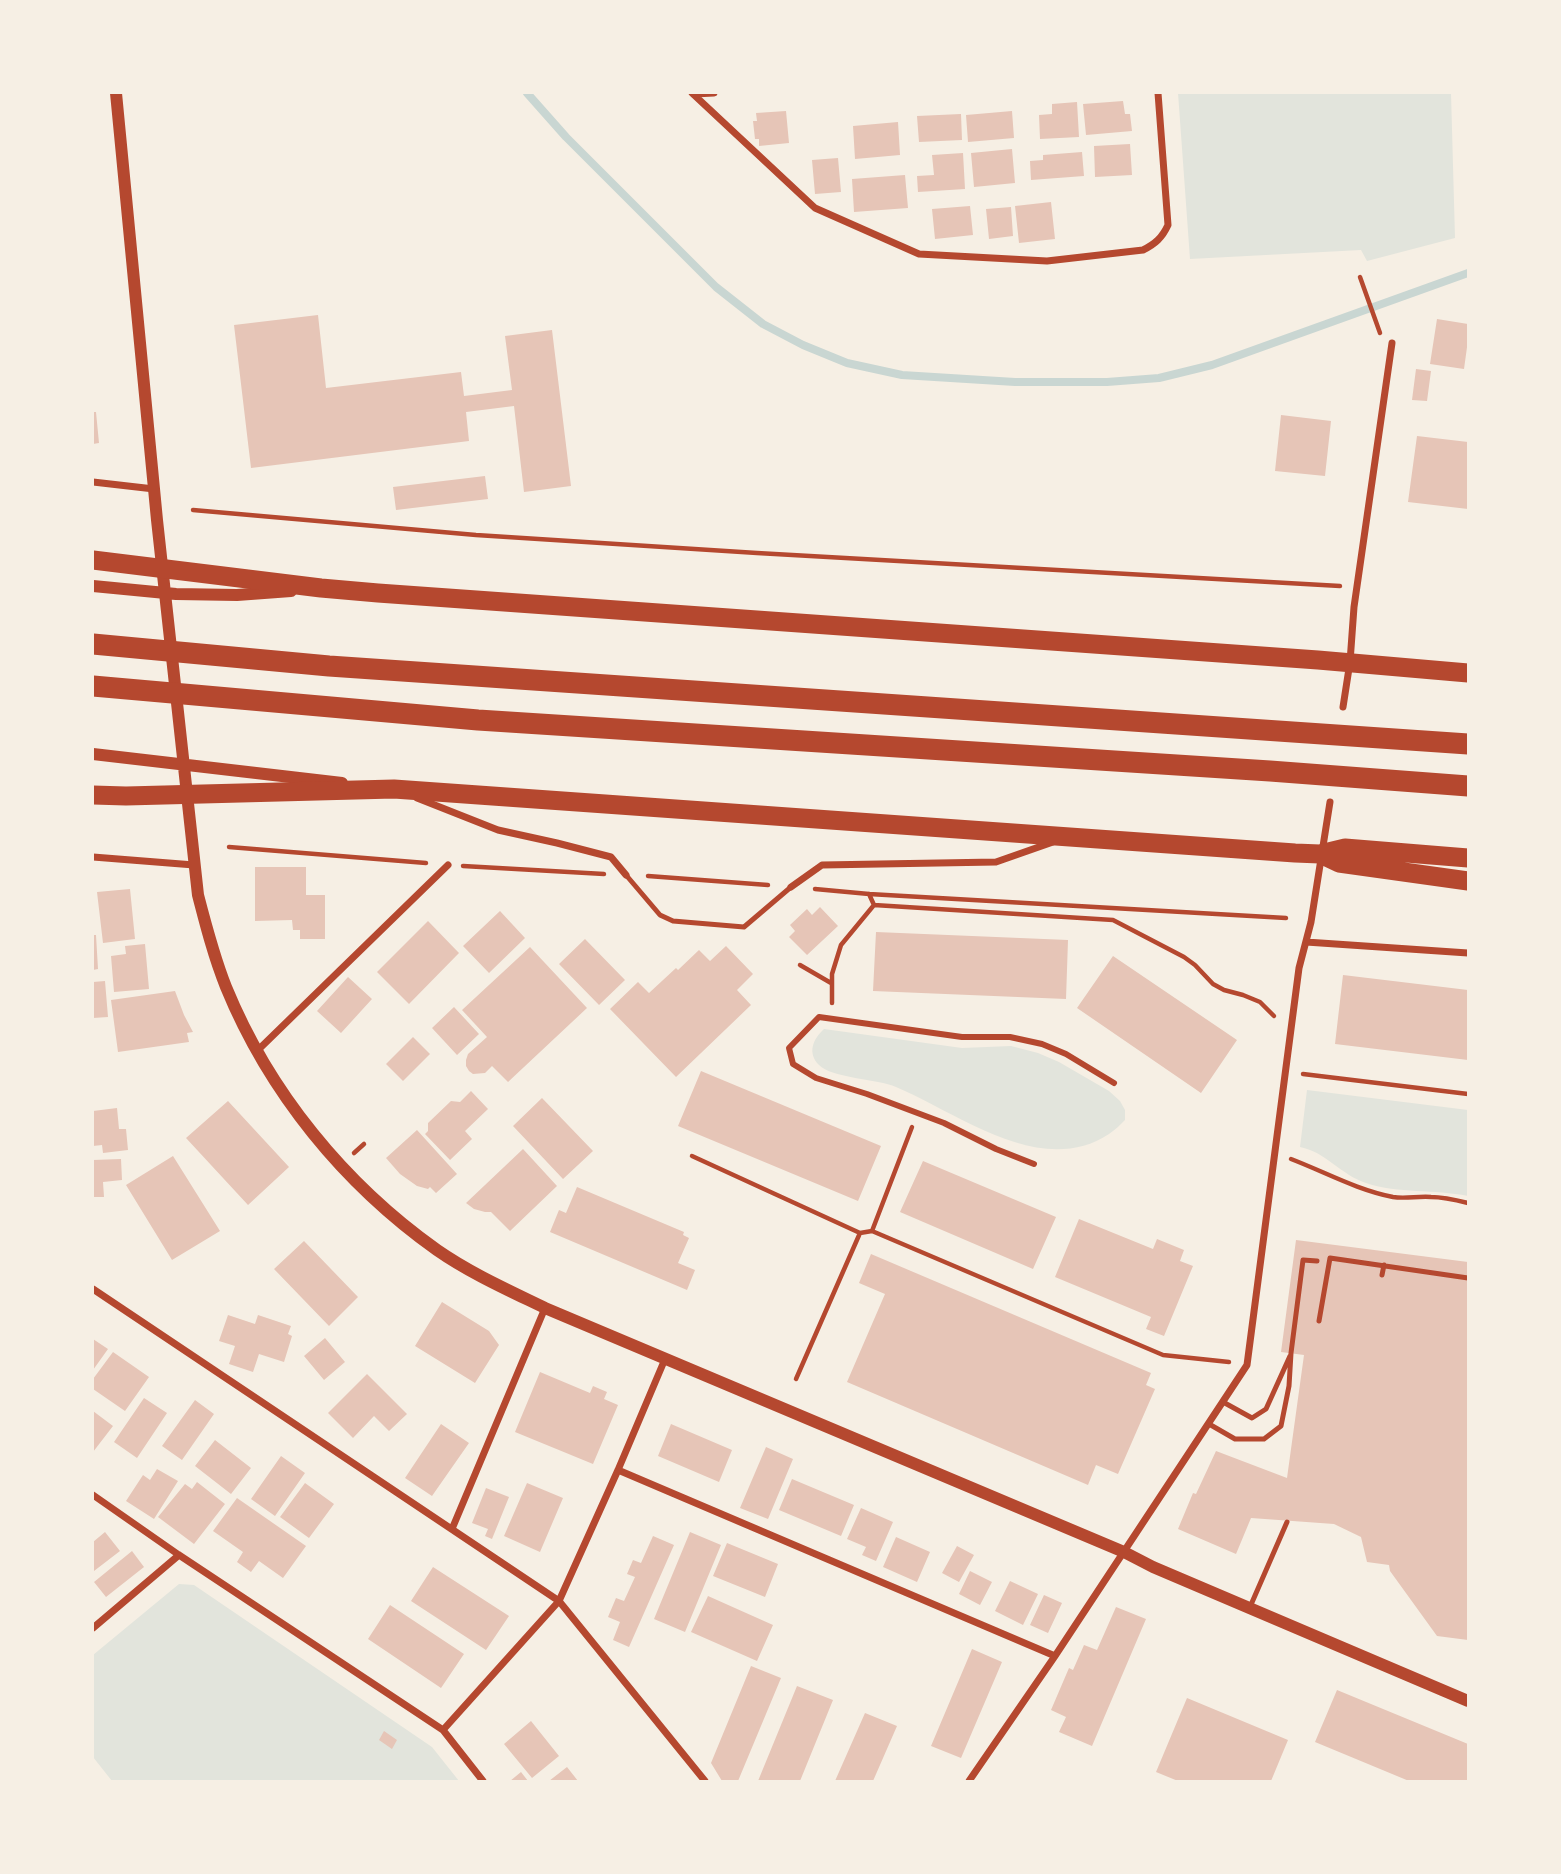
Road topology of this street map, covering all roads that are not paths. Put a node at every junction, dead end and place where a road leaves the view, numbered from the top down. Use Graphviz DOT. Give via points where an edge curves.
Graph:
graph roads {
  1 [pos="116,93"];
  2 [pos="693,93"];
  3 [pos="714,93"];
  4 [pos="1158,93"];
  5 [pos="1392,343"];
  6 [pos="93,482"];
  7 [pos="154,489"];
  8 [pos="93,560"];
  9 [pos="93,586"];
  10 [pos="321,588"];
  11 [pos="93,644"];
  12 [pos="1350,662"];
  13 [pos="1468,662"];
  14 [pos="1468,674"];
  15 [pos="93,686"];
  16 [pos="1343,707"];
  17 [pos="1468,744"];
  18 [pos="93,754"];
  19 [pos="1468,786"];
  20 [pos="394,789"];
  21 [pos="93,795"];
  22 [pos="1329,802"];
  23 [pos="1067,837"];
  24 [pos="1320,854"];
  25 [pos="93,857"];
  26 [pos="1468,858"];
  27 [pos="194,865"];
  28 [pos="448,865"];
  29 [pos="626,875"];
  30 [pos="1468,881"];
  31 [pos="791,887"];
  32 [pos="1306,942"];
  33 [pos="1468,953"];
  34 [pos="257,1051"];
  35 [pos="1114,1083"];
  36 [pos="1034,1164"];
  37 [pos="1317,1261"];
  38 [pos="1384,1265"];
  39 [pos="1382,1275"];
  40 [pos="1468,1278"];
  41 [pos="93,1289"];
  42 [pos="545,1308"];
  43 [pos="1319,1321"];
  44 [pos="1291,1353"];
  45 [pos="665,1359"];
  46 [pos="1223,1402"];
  47 [pos="1209,1424"];
  48 [pos="618,1470"];
  49 [pos="93,1495"];
  50 [pos="1287,1522"];
  51 [pos="452,1529"];
  52 [pos="1124,1552"];
  53 [pos="179,1555"];
  54 [pos="559,1601"];
  55 [pos="1250,1607"];
  56 [pos="93,1628"];
  57 [pos="1055,1656"];
  58 [pos="1468,1701"];
  59 [pos="443,1730"];
  60 [pos="483,1781"];
  61 [pos="705,1781"];
  62 [pos="969,1781"];
  1 -- 7 [label="street"];
  2 -- 3 [label="street"];
  2 -- 4 [label="street" via="815,208 919,254 1047,261 1143,250 1163,236 1168,225"];
  5 -- 12 [label="street"];
  6 -- 7 [label="street"];
  7 -- 27 [label="street"];
  8 -- 10 [label="highway"];
  9 -- 10 [label="street" via="237,595"];
  10 -- 12 [label="highway"];
  11 -- 17 [label="highway" via="329,666"];
  12 -- 13 [label="highway"];
  12 -- 14 [label="highway"];
  12 -- 16 [label="street"];
  15 -- 19 [label="highway" via="478,720"];
  18 -- 20 [label="street"];
  20 -- 21 [label="highway"];
  20 -- 23 [label="highway"];
  20 -- 29 [label="street" via="498,830 611,857"];
  22 -- 24 [label="street"];
  23 -- 24 [label="highway"];
  23 -- 31 [label="street" via="996,862 822,865"];
  24 -- 26 [label="highway" via="1345,848"];
  24 -- 30 [label="highway" via="1339,863"];
  24 -- 32 [label="street"];
  25 -- 27 [label="street"];
  27 -- 34 [label="street" via="198,895 226,987"];
  28 -- 34 [label="street"];
  29 -- 31 [label="lane" via="660,915 673,921 744,927"];
  32 -- 33 [label="street"];
  32 -- 46 [label="street" via="1247,1366"];
  34 -- 42 [label="street" via="313,1134 405,1226 475,1273"];
  35 -- 36 [label="street" via="1066,1054 1010,1037 962,1037 819,1017 789,1048 793,1064 816,1078 867,1094"];
  37 -- 44 [label="lane" via="1303,1260"];
  38 -- 39 [label="lane"];
  38 -- 40 [label="lane"];
  38 -- 43 [label="lane" via="1330,1258"];
  41 -- 51 [label="street"];
  42 -- 45 [label="street"];
  42 -- 51 [label="street"];
  44 -- 46 [label="lane" via="1266,1409 1252,1418"];
  44 -- 47 [label="lane" via="1281,1426 1264,1439 1235,1439"];
  45 -- 48 [label="street"];
  45 -- 52 [label="street"];
  46 -- 47 [label="street"];
  47 -- 52 [label="street"];
  48 -- 54 [label="street"];
  48 -- 57 [label="street"];
  49 -- 53 [label="street"];
  50 -- 55 [label="lane"];
  51 -- 54 [label="street"];
  52 -- 55 [label="street"];
  52 -- 57 [label="street"];
  53 -- 56 [label="street"];
  53 -- 59 [label="street"];
  54 -- 59 [label="street"];
  54 -- 61 [label="street"];
  55 -- 58 [label="street"];
  57 -- 62 [label="street"];
  59 -- 60 [label="street"];
}
